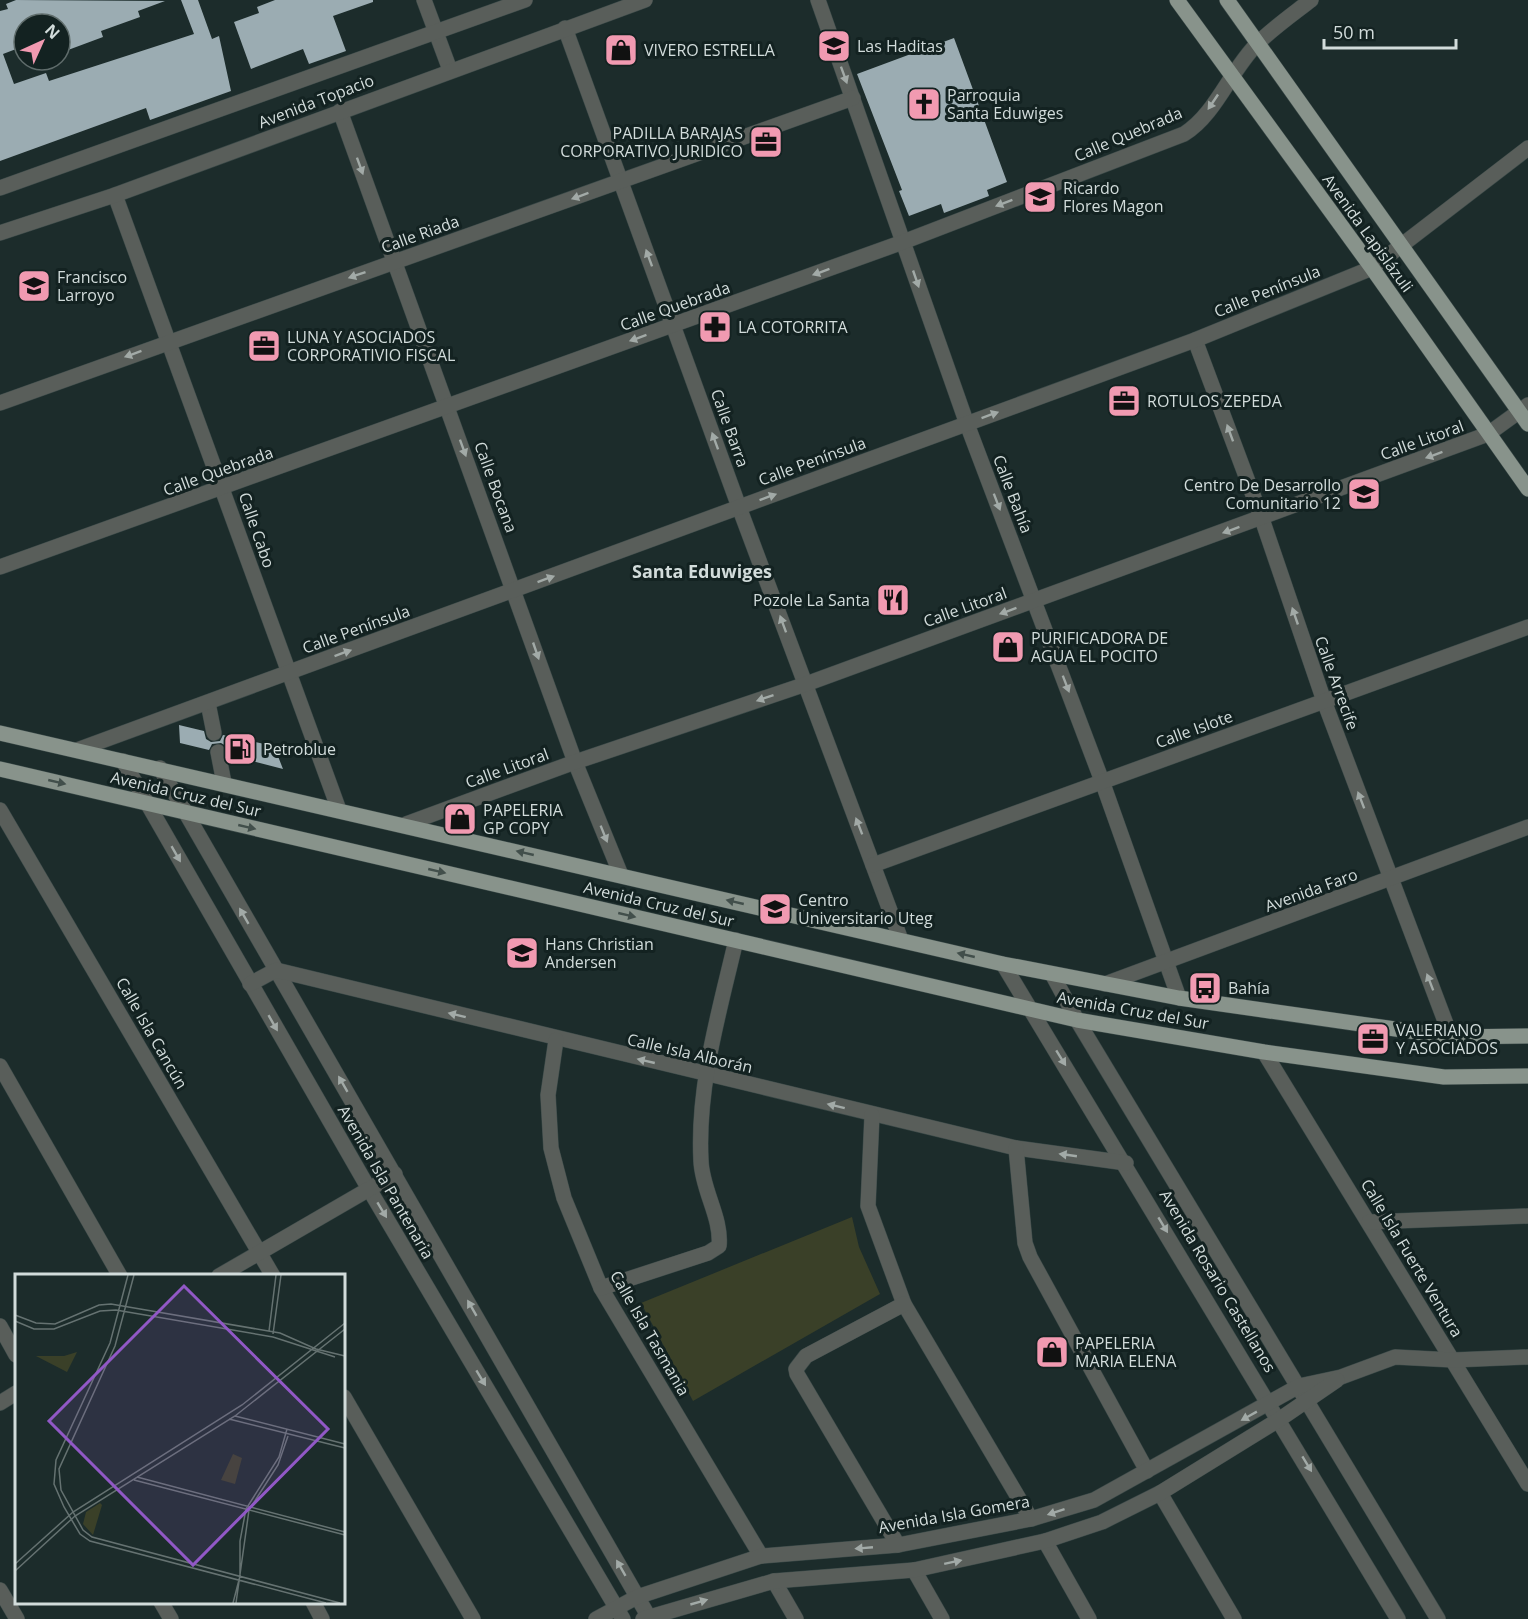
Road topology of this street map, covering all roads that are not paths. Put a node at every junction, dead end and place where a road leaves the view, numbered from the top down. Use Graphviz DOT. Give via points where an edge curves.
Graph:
graph roads {
  1 [pos="424,0"];
  2 [pos="525,0"];
  3 [pos="645,0"];
  4 [pos="818,0"];
  5 [pos="1177,0"];
  6 [pos="1227,0"];
  7 [pos="1310,0"];
  8 [pos="566,28"];
  9 [pos="437,34"];
  10 [pos="1257,43"];
  11 [pos="450,70"];
  12 [pos="1230,76"];
  13 [pos="853,99"];
  14 [pos="340,111"];
  15 [pos="1528,148"];
  16 [pos="621,181"];
  17 [pos="0,188"];
  18 [pos="115,195"];
  19 [pos="0,233"];
  20 [pos="903,242"];
  21 [pos="1402,244"];
  22 [pos="395,262"];
  23 [pos="1372,268"];
  24 [pos="673,326"];
  25 [pos="1196,340"];
  26 [pos="167,341"];
  27 [pos="0,403"];
  28 [pos="448,407"];
  29 [pos="1525,413"];
  30 [pos="966,424"];
  31 [pos="1488,434"];
  32 [pos="223,488"];
  33 [pos="1528,489"];
  34 [pos="739,507"];
  35 [pos="1262,519"];
  36 [pos="0,567"];
  37 [pos="514,590"];
  38 [pos="1035,601"];
  39 [pos="1528,627"];
  40 [pos="288,673"];
  41 [pos="806,684"];
  42 [pos="1324,701"];
  43 [pos="208,703"];
  44 [pos="0,733"];
  45 [pos="214,733"];
  46 [pos="77,750"];
  47 [pos="218,753"];
  48 [pos="123,761"];
  49 [pos="575,762"];
  50 [pos="160,768"];
  51 [pos="0,769"];
  52 [pos="1102,781"];
  53 [pos="224,783"];
  54 [pos="147,804"];
  55 [pos="0,810"];
  56 [pos="339,810"];
  57 [pos="183,812"];
  58 [pos="406,825"];
  59 [pos="1528,827"];
  60 [pos="873,866"];
  61 [pos="621,876"];
  62 [pos="1391,880"];
  63 [pos="736,940"];
  64 [pos="901,940"];
  65 [pos="1167,963"];
  66 [pos="1003,964"];
  67 [pos="276,970"];
  68 [pos="1052,974"];
  69 [pos="250,984"];
  70 [pos="1105,984"];
  71 [pos="1179,998"];
  72 [pos="1031,1009"];
  73 [pos="1077,1020"];
  74 [pos="1528,1036"];
  75 [pos="1451,1037"];
  76 [pos="556,1040"];
  77 [pos="1264,1052"];
  78 [pos="0,1066"];
  79 [pos="706,1075"];
  80 [pos="1528,1077"];
  81 [pos="872,1115"];
  82 [pos="1016,1148"];
  83 [pos="1126,1163"];
  84 [pos="395,1174"];
  85 [pos="369,1189"];
  86 [pos="1528,1216"];
  87 [pos="1369,1222"];
  88 [pos="260,1252"];
  89 [pos="119,1274"];
  90 [pos="221,1274"];
  91 [pos="272,1274"];
  92 [pos="601,1288"];
  93 [pos="904,1304"];
  94 [pos="0,1326"];
  95 [pos="15,1353"];
  96 [pos="1528,1357"];
  97 [pos="1453,1360"];
  98 [pos="1341,1377"];
  99 [pos="1299,1386"];
  100 [pos="15,1394"];
  101 [pos="345,1399"];
  102 [pos="1308,1401"];
  103 [pos="0,1403"];
  104 [pos="1270,1404"];
  105 [pos="1280,1419"];
  106 [pos="1148,1471"];
  107 [pos="1528,1484"];
  108 [pos="1160,1493"];
  109 [pos="1094,1500"];
  110 [pos="1031,1519"];
  111 [pos="1102,1522"];
  112 [pos="1045,1541"];
  113 [pos="898,1545"];
  114 [pos="839,1550"];
  115 [pos="761,1556"];
  116 [pos="914,1570"];
  117 [pos="844,1575"];
  118 [pos="774,1581"];
  119 [pos="0,1590"];
  120 [pos="637,1597"];
  121 [pos="162,1604"];
  122 [pos="314,1604"];
  123 [pos="620,1613"];
  124 [pos="647,1618"];
  125 [pos="17,1619"];
  126 [pos="171,1619"];
  127 [pos="322,1619"];
  128 [pos="473,1619"];
  129 [pos="596,1619"];
  130 [pos="796,1619"];
  131 [pos="942,1619"];
  132 [pos="1089,1619"];
  133 [pos="1234,1619"];
  134 [pos="1398,1619"];
  135 [pos="1438,1619"];
  1 -- 9 [label="street"];
  2 -- 9 [label="street, Avenida Topacio"];
  3 -- 8 [label="street, Avenida Topacio"];
  4 -- 13 [label="street, Calle Bahía, one-way"];
  5 -- 12 [label="main road, Avenida Lapislázuli"];
  6 -- 10 [label="main road, Avenida Lapislázuli"];
  7 -- 10 [label="street, Calle Quebrada"];
  8 -- 11 [label="street, Avenida Topacio"];
  8 -- 16 [label="street, Calle Barra"];
  9 -- 11 [label="street"];
  9 -- 17 [label="street, Avenida Topacio"];
  10 -- 12 [label="street, Calle Quebrada"];
  10 -- 21 [label="main road, Avenida Lapislázuli"];
  11 -- 14 [label="street, Avenida Topacio"];
  12 -- 20 [label="street, Calle Quebrada, one-way" via="1201,120 1184,134"];
  12 -- 23 [label="main road, Avenida Lapislázuli"];
  13 -- 16 [label="street, Calle Riada"];
  13 -- 20 [label="street, Calle Bahía"];
  14 -- 18 [label="street, Avenida Topacio"];
  14 -- 22 [label="street, Calle Bocana, one-way"];
  15 -- 21 [label="street, Calle Península"];
  16 -- 22 [label="street, Calle Riada, one-way"];
  24 -- 16 [label="street, Calle Barra, one-way"];
  18 -- 19 [label="street, Avenida Topacio"];
  18 -- 26 [label="street, Calle Cabo"];
  20 -- 24 [label="street, Calle Quebrada, one-way"];
  20 -- 30 [label="street, Calle Bahía, one-way"];
  21 -- 23 [label="street, Calle Península"];
  21 -- 29 [label="main road, Avenida Lapislázuli"];
  22 -- 26 [label="street, Calle Riada, one-way"];
  22 -- 28 [label="street, Calle Bocana"];
  23 -- 25 [label="street, Calle Península"];
  23 -- 31 [label="main road, Avenida Lapislázuli"];
  24 -- 28 [label="street, Calle Quebrada, one-way"];
  34 -- 24 [label="street, Calle Barra, one-way"];
  30 -- 25 [label="street, Calle Península, one-way"];
  35 -- 25 [label="street, Calle Arrecife, one-way"];
  26 -- 27 [label="street, Calle Riada, one-way"];
  26 -- 32 [label="street, Calle Cabo"];
  28 -- 32 [label="street, Calle Quebrada"];
  28 -- 37 [label="street, Calle Bocana, one-way"];
  29 -- 31 [label="street, Calle Litoral"];
  34 -- 30 [label="street, Calle Península, one-way"];
  30 -- 38 [label="street, Calle Bahía, one-way"];
  31 -- 33 [label="main road, Avenida Lapislázuli"];
  31 -- 35 [label="street, Calle Litoral, one-way"];
  32 -- 36 [label="street, Calle Quebrada"];
  32 -- 40 [label="street, Calle Cabo"];
  37 -- 34 [label="street, Calle Península, one-way"];
  41 -- 34 [label="street, Calle Barra, one-way"];
  35 -- 38 [label="street, Calle Litoral, one-way"];
  42 -- 35 [label="street, Calle Arrecife, one-way"];
  40 -- 37 [label="street, Calle Península, one-way"];
  37 -- 49 [label="street, Calle Bocana, one-way"];
  38 -- 41 [label="street, Calle Litoral, one-way"];
  38 -- 52 [label="street, Calle Bahía, one-way"];
  39 -- 42 [label="street, Calle Islote"];
  40 -- 43 [label="street, Calle Península"];
  40 -- 56 [label="street, Calle Cabo"];
  41 -- 49 [label="street, Calle Litoral, one-way"];
  60 -- 41 [label="street, Calle Barra, one-way"];
  42 -- 52 [label="street, Calle Islote"];
  62 -- 42 [label="street, Calle Arrecife, one-way"];
  43 -- 45 [label="street"];
  43 -- 46 [label="street, Calle Península"];
  44 -- 46 [label="main road, Avenida Cruz del Sur"];
  46 -- 48 [label="main road, Avenida Cruz del Sur"];
  47 -- 53 [label="street"];
  48 -- 50 [label="main road, Avenida Cruz del Sur"];
  48 -- 54 [label="street, Avenida Isla Pantenaria"];
  49 -- 58 [label="street, Calle Litoral"];
  49 -- 61 [label="street, Calle Bocana, one-way"];
  50 -- 53 [label="main road, Avenida Cruz del Sur"];
  50 -- 57 [label="street, Avenida Isla Pantenaria"];
  51 -- 54 [label="main road, Avenida Cruz del Sur, one-way"];
  52 -- 60 [label="street, Calle Islote"];
  52 -- 65 [label="street, Calle Bahía"];
  53 -- 56 [label="main road, Avenida Cruz del Sur"];
  54 -- 57 [label="main road, Avenida Cruz del Sur"];
  54 -- 69 [label="street, Avenida Isla Pantenaria, one-way"];
  55 -- 88 [label="street, Calle Isla Cancún"];
  56 -- 58 [label="main road, Avenida Cruz del Sur"];
  57 -- 63 [label="main road, Avenida Cruz del Sur, one-way"];
  67 -- 57 [label="street, Avenida Isla Pantenaria, one-way"];
  61 -- 58 [label="main road, Avenida Cruz del Sur, one-way"];
  59 -- 62 [label="street, Avenida Faro"];
  60 -- 64 [label="street, Calle Barra"];
  64 -- 61 [label="main road, Avenida Cruz del Sur, one-way"];
  62 -- 65 [label="street, Avenida Faro"];
  75 -- 62 [label="street, Calle Arrecife, one-way"];
  63 -- 72 [label="main road, Avenida Cruz del Sur"];
  63 -- 79 [label="street"];
  66 -- 64 [label="main road, Avenida Cruz del Sur, one-way"];
  65 -- 70 [label="street, Avenida Faro"];
  65 -- 71 [label="street, Calle Bahía"];
  66 -- 68 [label="main road, Avenida Cruz del Sur"];
  66 -- 72 [label="street, Avenida Rosario Castellanos"];
  67 -- 69 [label="street"];
  76 -- 67 [label="street, Calle Isla Alborán, one-way"];
  84 -- 67 [label="street, Avenida Isla Pantenaria, one-way"];
  68 -- 70 [label="main road, Avenida Cruz del Sur"];
  68 -- 73 [label="street, Avenida Rosario Castellanos"];
  69 -- 85 [label="street, Avenida Isla Pantenaria, one-way"];
  70 -- 71 [label="main road, Avenida Cruz del Sur"];
  71 -- 75 [label="main road, Avenida Cruz del Sur"];
  72 -- 73 [label="main road, Avenida Cruz del Sur"];
  72 -- 83 [label="street, Avenida Rosario Castellanos, one-way"];
  73 -- 77 [label="main road, Avenida Cruz del Sur"];
  73 -- 99 [label="street, Avenida Rosario Castellanos"];
  74 -- 75 [label="main road, Avenida Cruz del Sur"];
  79 -- 76 [label="street, Calle Isla Alborán, one-way"];
  76 -- 92 [label="street, Calle Isla Tasmania" via="548,1095 551,1148 564,1198"];
  77 -- 80 [label="main road, Avenida Cruz del Sur" via="1444,1077"];
  77 -- 87 [label="street, Calle Isla Fuerte Ventura"];
  78 -- 89 [label="street"];
  81 -- 79 [label="street, Calle Isla Alborán, one-way"];
  79 -- 92 [label="street" via="701,1164 719,1246"];
  81 -- 82 [label="street, Calle Isla Alborán"];
  81 -- 93 [label="street" via="868,1206"];
  83 -- 82 [label="street, Calle Isla Alborán, one-way"];
  82 -- 106 [label="street" via="1025,1243 1030,1257"];
  83 -- 104 [label="street, Avenida Rosario Castellanos, one-way"];
  84 -- 85 [label="street"];
  120 -- 84 [label="street, Avenida Isla Pantenaria, one-way"];
  85 -- 88 [label="street"];
  85 -- 123 [label="street, Avenida Isla Pantenaria, one-way"];
  86 -- 87 [label="street"];
  87 -- 97 [label="street, Calle Isla Fuerte Ventura"];
  88 -- 90 [label="street"];
  88 -- 91 [label="street, Calle Isla Cancún"];
  92 -- 115 [label="street, Calle Isla Tasmania"];
  93 -- 110 [label="street"];
  93 -- 113 [label="street" via="806,1356 798,1365 797,1374"];
  94 -- 95 [label="street"];
  96 -- 97 [label="street"];
  97 -- 98 [label="street" via="1395,1357"];
  97 -- 107 [label="street, Calle Isla Fuerte Ventura"];
  98 -- 99 [label="street, Avenida Isla Gomera"];
  98 -- 102 [label="street"];
  99 -- 102 [label="street, Avenida Rosario Castellanos"];
  99 -- 104 [label="street, Avenida Isla Gomera"];
  100 -- 103 [label="street"];
  101 -- 128 [label="street"];
  102 -- 105 [label="street"];
  102 -- 135 [label="street, Avenida Rosario Castellanos"];
  104 -- 105 [label="street, Avenida Rosario Castellanos"];
  104 -- 106 [label="street, Avenida Isla Gomera, one-way"];
  105 -- 108 [label="street"];
  105 -- 134 [label="street, Avenida Rosario Castellanos, one-way"];
  106 -- 109 [label="street, Avenida Isla Gomera"];
  108 -- 111 [label="street"];
  108 -- 133 [label="street"];
  109 -- 110 [label="street, Avenida Isla Gomera, one-way"];
  109 -- 111 [label="street"];
  110 -- 113 [label="street, Avenida Isla Gomera"];
  111 -- 112 [label="street"];
  116 -- 112 [label="street, one-way"];
  112 -- 132 [label="street"];
  113 -- 114 [label="street, Avenida Isla Gomera, one-way"];
  114 -- 115 [label="street, Avenida Isla Gomera"];
  114 -- 117 [label="street"];
  115 -- 120 [label="street, Avenida Isla Gomera"];
  116 -- 117 [label="street"];
  116 -- 131 [label="street"];
  117 -- 118 [label="street"];
  124 -- 118 [label="street, one-way"];
  118 -- 130 [label="street"];
  119 -- 125 [label="street"];
  120 -- 123 [label="street, Avenida Isla Gomera"];
  120 -- 124 [label="street, Avenida Isla Pantenaria"];
  121 -- 126 [label="street"];
  122 -- 127 [label="street"];
  123 -- 129 [label="street, Avenida Isla Gomera"];
}
